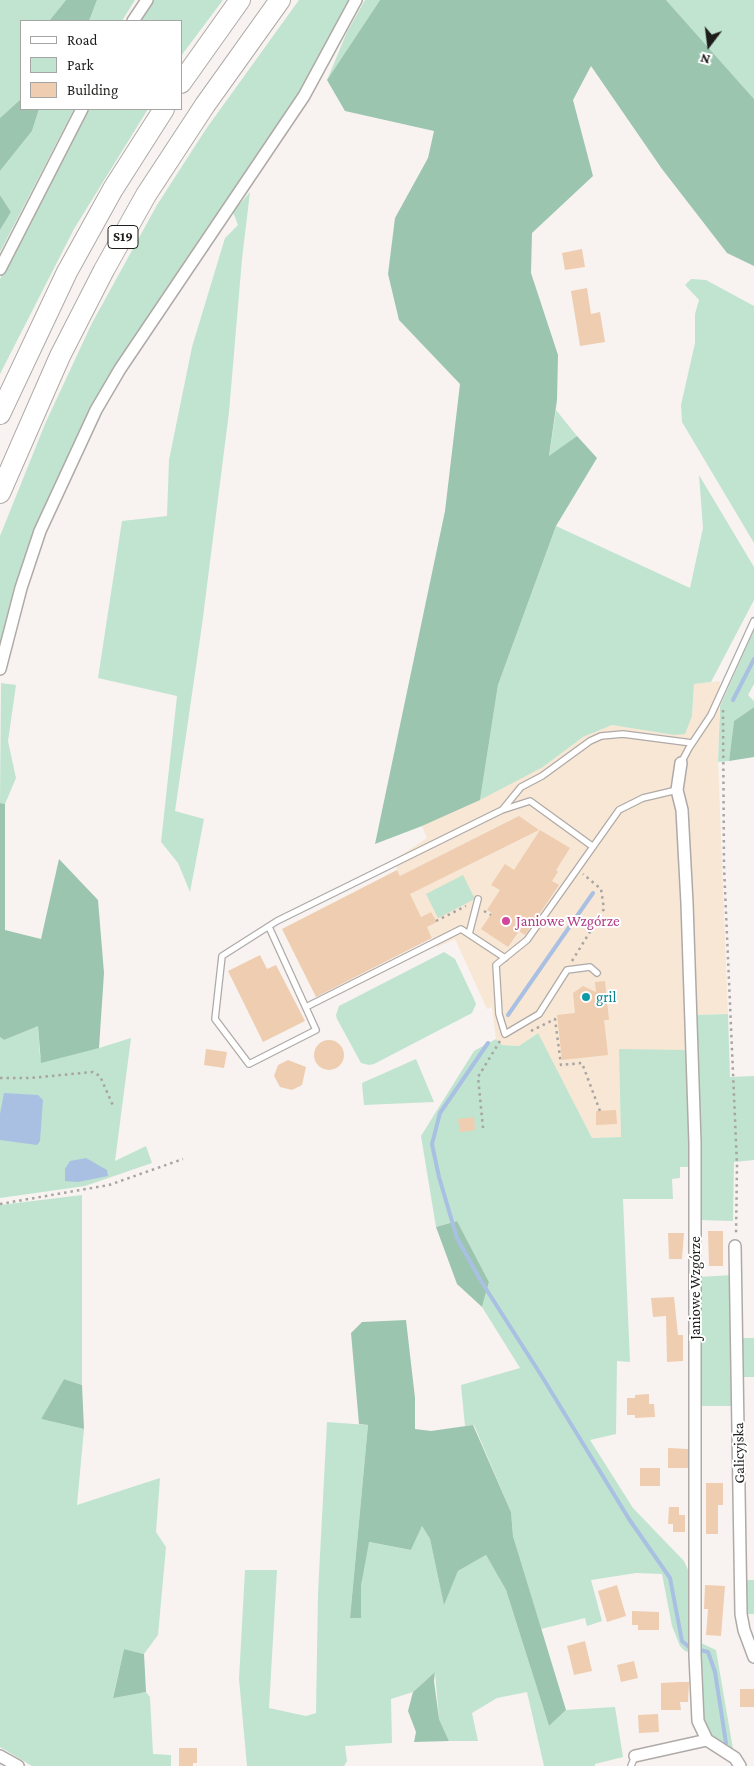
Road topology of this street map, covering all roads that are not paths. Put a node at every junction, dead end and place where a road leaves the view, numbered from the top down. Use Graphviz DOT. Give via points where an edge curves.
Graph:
graph roads {
  1 [pos="147,0"];
  2 [pos="240,0"];
  3 [pos="280,0"];
  4 [pos="356,0"];
  5 [pos="135,20"];
  6 [pos="182,82"];
  7 [pos="81,110"];
  8 [pos="163,110"];
  9 [pos="0,269"];
  10 [pos="0,414"];
  11 [pos="0,493"];
  12 [pos="754,621"];
  13 [pos="0,669"];
  14 [pos="692,743"];
  15 [pos="681,763"];
  16 [pos="677,790"];
  17 [pos="502,810"];
  18 [pos="592,846"];
  19 [pos="477,902"];
  20 [pos="269,927"];
  21 [pos="469,934"];
  22 [pos="505,958"];
  23 [pos="597,973"];
  24 [pos="306,1008"];
  25 [pos="735,1246"];
  26 [pos="754,1657"];
  27 [pos="707,1740"];
  28 [pos="0,1756"];
  29 [pos="633,1761"];
  30 [pos="18,1766"];
  31 [pos="740,1766"];
  1 -- 5 [label="street"];
  2 -- 6 [label="highway"];
  3 -- 11 [label="highway, S19" via="146,195 60,356"];
  4 -- 13 [label="street" via="304,96 120,369 96,410 40,531"];
  7 -- 9 [label="street"];
  8 -- 10 [label="highway, S19" via="113,189 67,272"];
  12 -- 14 [label="lane" via="711,715"];
  14 -- 15 [label="lane"];
  14 -- 17 [label="lane" via="623,734 602,736 542,776 521,786"];
  15 -- 16 [label="street, Janiowe Wzgórze"];
  16 -- 18 [label="lane" via="643,798 619,810"];
  16 -- 27 [label="street, Janiowe Wzgórze" via="682,810 687,903 695,1134 695,1655 698,1721"];
  17 -- 18 [label="lane" via="530,801"];
  17 -- 20 [label="lane"];
  18 -- 22 [label="lane" via="528,940"];
  19 -- 21 [label="lane"];
  20 -- 24 [label="lane"];
  20 -- 24 [label="lane" via="222,956 215,1019 249,1064 316,1030"];
  21 -- 22 [label="lane"];
  21 -- 24 [label="lane" via="461,929"];
  22 -- 23 [label="lane" via="496,965 495,978 498,1014 505,1034 539,1014 566,970 590,967"];
  25 -- 26 [label="street, Galicyjska" via="741,1614"];
  27 -- 29 [label="street"];
  27 -- 31 [label="street" via="734,1758"];
  28 -- 30 [label="street"];
}
